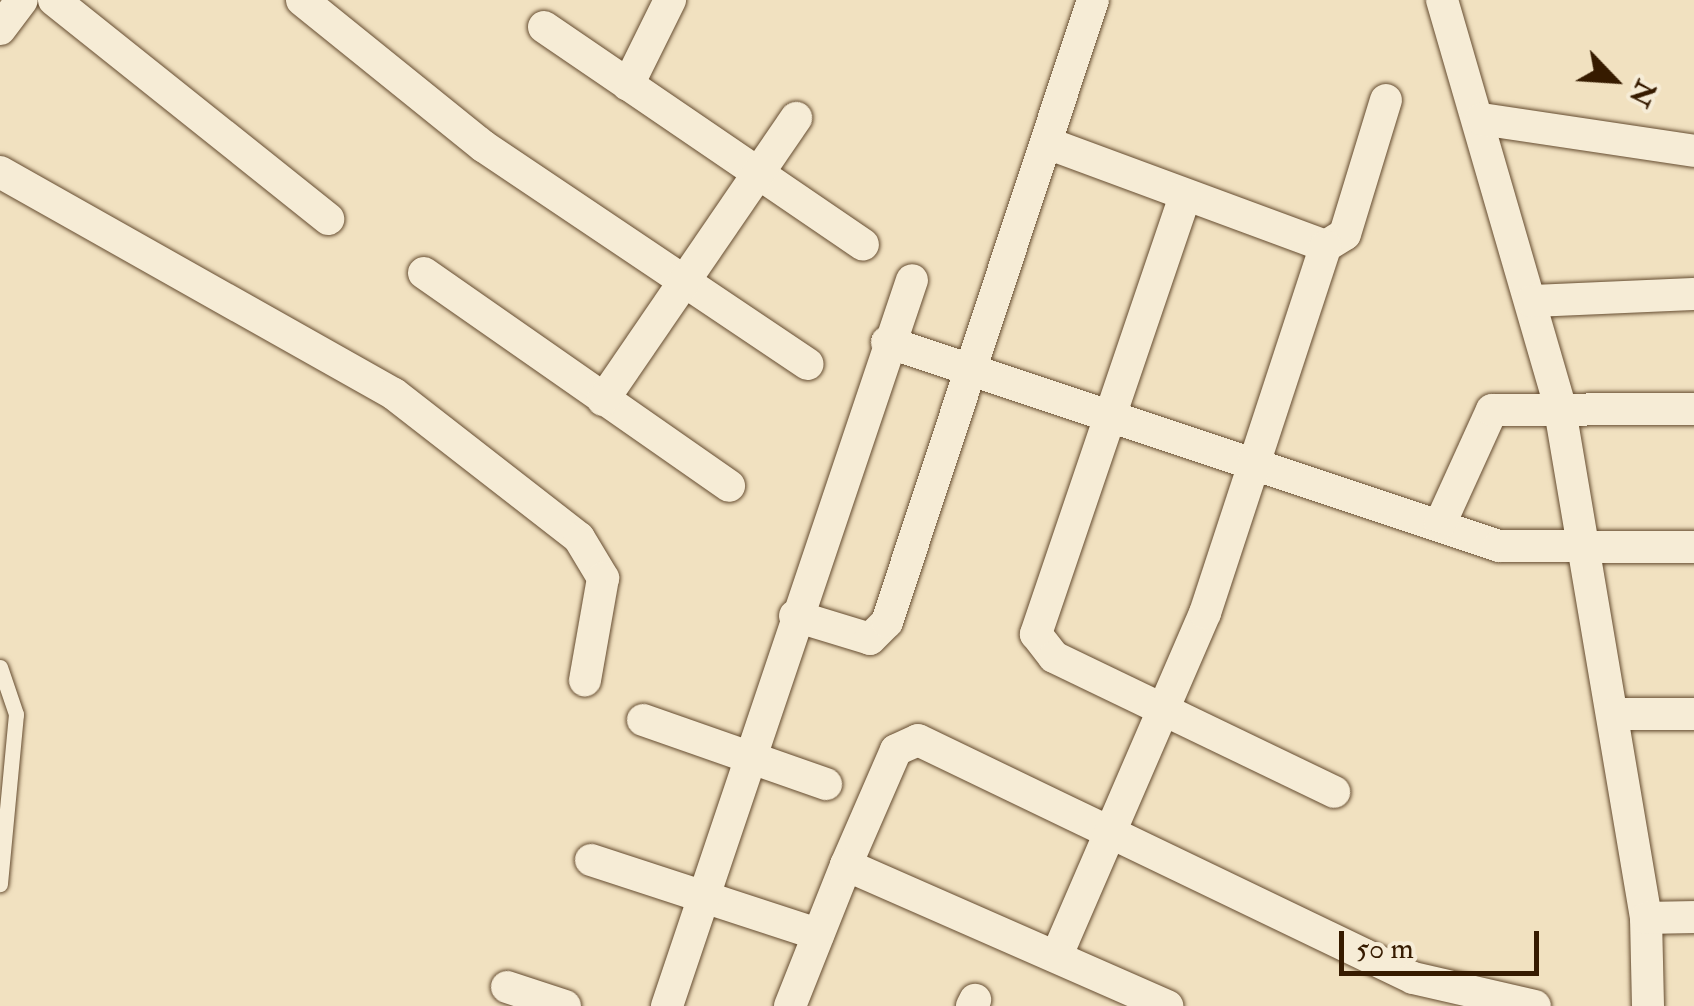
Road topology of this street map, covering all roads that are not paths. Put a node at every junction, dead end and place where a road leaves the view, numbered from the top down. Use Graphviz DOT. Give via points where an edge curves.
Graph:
graph roads {
  1 [pos="54,0"];
  2 [pos="302,0"];
  3 [pos="670,0"];
  4 [pos="1094,0"];
  5 [pos="1442,0"];
  6 [pos="544,27"];
  7 [pos="628,85"];
  8 [pos="1386,100"];
  9 [pos="796,118"];
  10 [pos="1482,120"];
  11 [pos="1047,143"];
  12 [pos="1694,151"];
  13 [pos="0,172"];
  14 [pos="758,173"];
  15 [pos="1185,196"];
  16 [pos="328,219"];
  17 [pos="863,245"];
  18 [pos="1326,246"];
  19 [pos="424,273"];
  20 [pos="912,280"];
  21 [pos="686,281"];
  22 [pos="1694,294"];
  23 [pos="1532,301"];
  24 [pos="887,342"];
  25 [pos="808,364"];
  26 [pos="970,368"];
  27 [pos="604,400"];
  28 [pos="1559,404"];
  29 [pos="1694,408"];
  30 [pos="1113,415"];
  31 [pos="1258,462"];
  32 [pos="729,486"];
  33 [pos="1440,524"];
  34 [pos="1694,547"];
  35 [pos="1584,550"];
  36 [pos="795,616"];
  37 [pos="0,668"];
  38 [pos="586,680"];
  39 [pos="1167,711"];
  40 [pos="1612,714"];
  41 [pos="1694,714"];
  42 [pos="643,720"];
  43 [pos="750,756"];
  44 [pos="826,784"];
  45 [pos="1334,792"];
  46 [pos="1112,836"];
  47 [pos="591,860"];
  48 [pos="846,865"];
  49 [pos="0,884"];
  50 [pos="704,897"];
  51 [pos="1694,917"];
  52 [pos="1646,918"];
  53 [pos="818,934"];
  54 [pos="1057,954"];
  55 [pos="507,987"];
  56 [pos="564,1006"];
  57 [pos="667,1006"];
  58 [pos="790,1006"];
  59 [pos="1167,1006"];
  60 [pos="1535,1006"];
  61 [pos="1648,1006"];
  1 -- 16 [label="street"];
  2 -- 21 [label="street" via="410,93"];
  3 -- 7 [label="street"];
  4 -- 11 [label="street"];
  5 -- 10 [label="street"];
  6 -- 7 [label="street"];
  7 -- 14 [label="street"];
  8 -- 18 [label="street" via="1345,234"];
  9 -- 14 [label="street"];
  10 -- 12 [label="street"];
  10 -- 23 [label="street"];
  11 -- 15 [label="street"];
  11 -- 26 [label="street"];
  13 -- 38 [label="street" via="380,386 579,538 603,578"];
  14 -- 17 [label="street"];
  14 -- 21 [label="street"];
  15 -- 18 [label="street"];
  15 -- 30 [label="street"];
  18 -- 31 [label="street"];
  19 -- 27 [label="street"];
  20 -- 24 [label="street"];
  21 -- 25 [label="street"];
  21 -- 27 [label="street"];
  22 -- 23 [label="street"];
  23 -- 28 [label="street"];
  24 -- 26 [label="street"];
  24 -- 36 [label="street"];
  26 -- 30 [label="street"];
  26 -- 36 [label="street" via="880,634"];
  27 -- 32 [label="street"];
  28 -- 29 [label="street"];
  28 -- 33 [label="street" via="1492,410"];
  28 -- 35 [label="street"];
  30 -- 31 [label="street"];
  30 -- 39 [label="street" via="1036,634 1054,657"];
  31 -- 33 [label="street"];
  31 -- 39 [label="street"];
  33 -- 35 [label="street" via="1499,546"];
  34 -- 35 [label="street"];
  35 -- 40 [label="street"];
  36 -- 43 [label="street"];
  37 -- 49 [label="lane" via="16,714"];
  39 -- 45 [label="street"];
  39 -- 46 [label="street"];
  40 -- 41 [label="street"];
  40 -- 52 [label="street"];
  42 -- 43 [label="street"];
  43 -- 44 [label="street"];
  43 -- 50 [label="street"];
  46 -- 48 [label="street" via="910,739 896,750"];
  46 -- 54 [label="street"];
  46 -- 60 [label="street" via="1413,978"];
  47 -- 50 [label="street"];
  48 -- 53 [label="street"];
  48 -- 54 [label="street"];
  50 -- 53 [label="street"];
  50 -- 57 [label="street"];
  51 -- 52 [label="street"];
  52 -- 61 [label="street"];
  53 -- 58 [label="street"];
  54 -- 59 [label="street"];
  55 -- 56 [label="street"];
}
